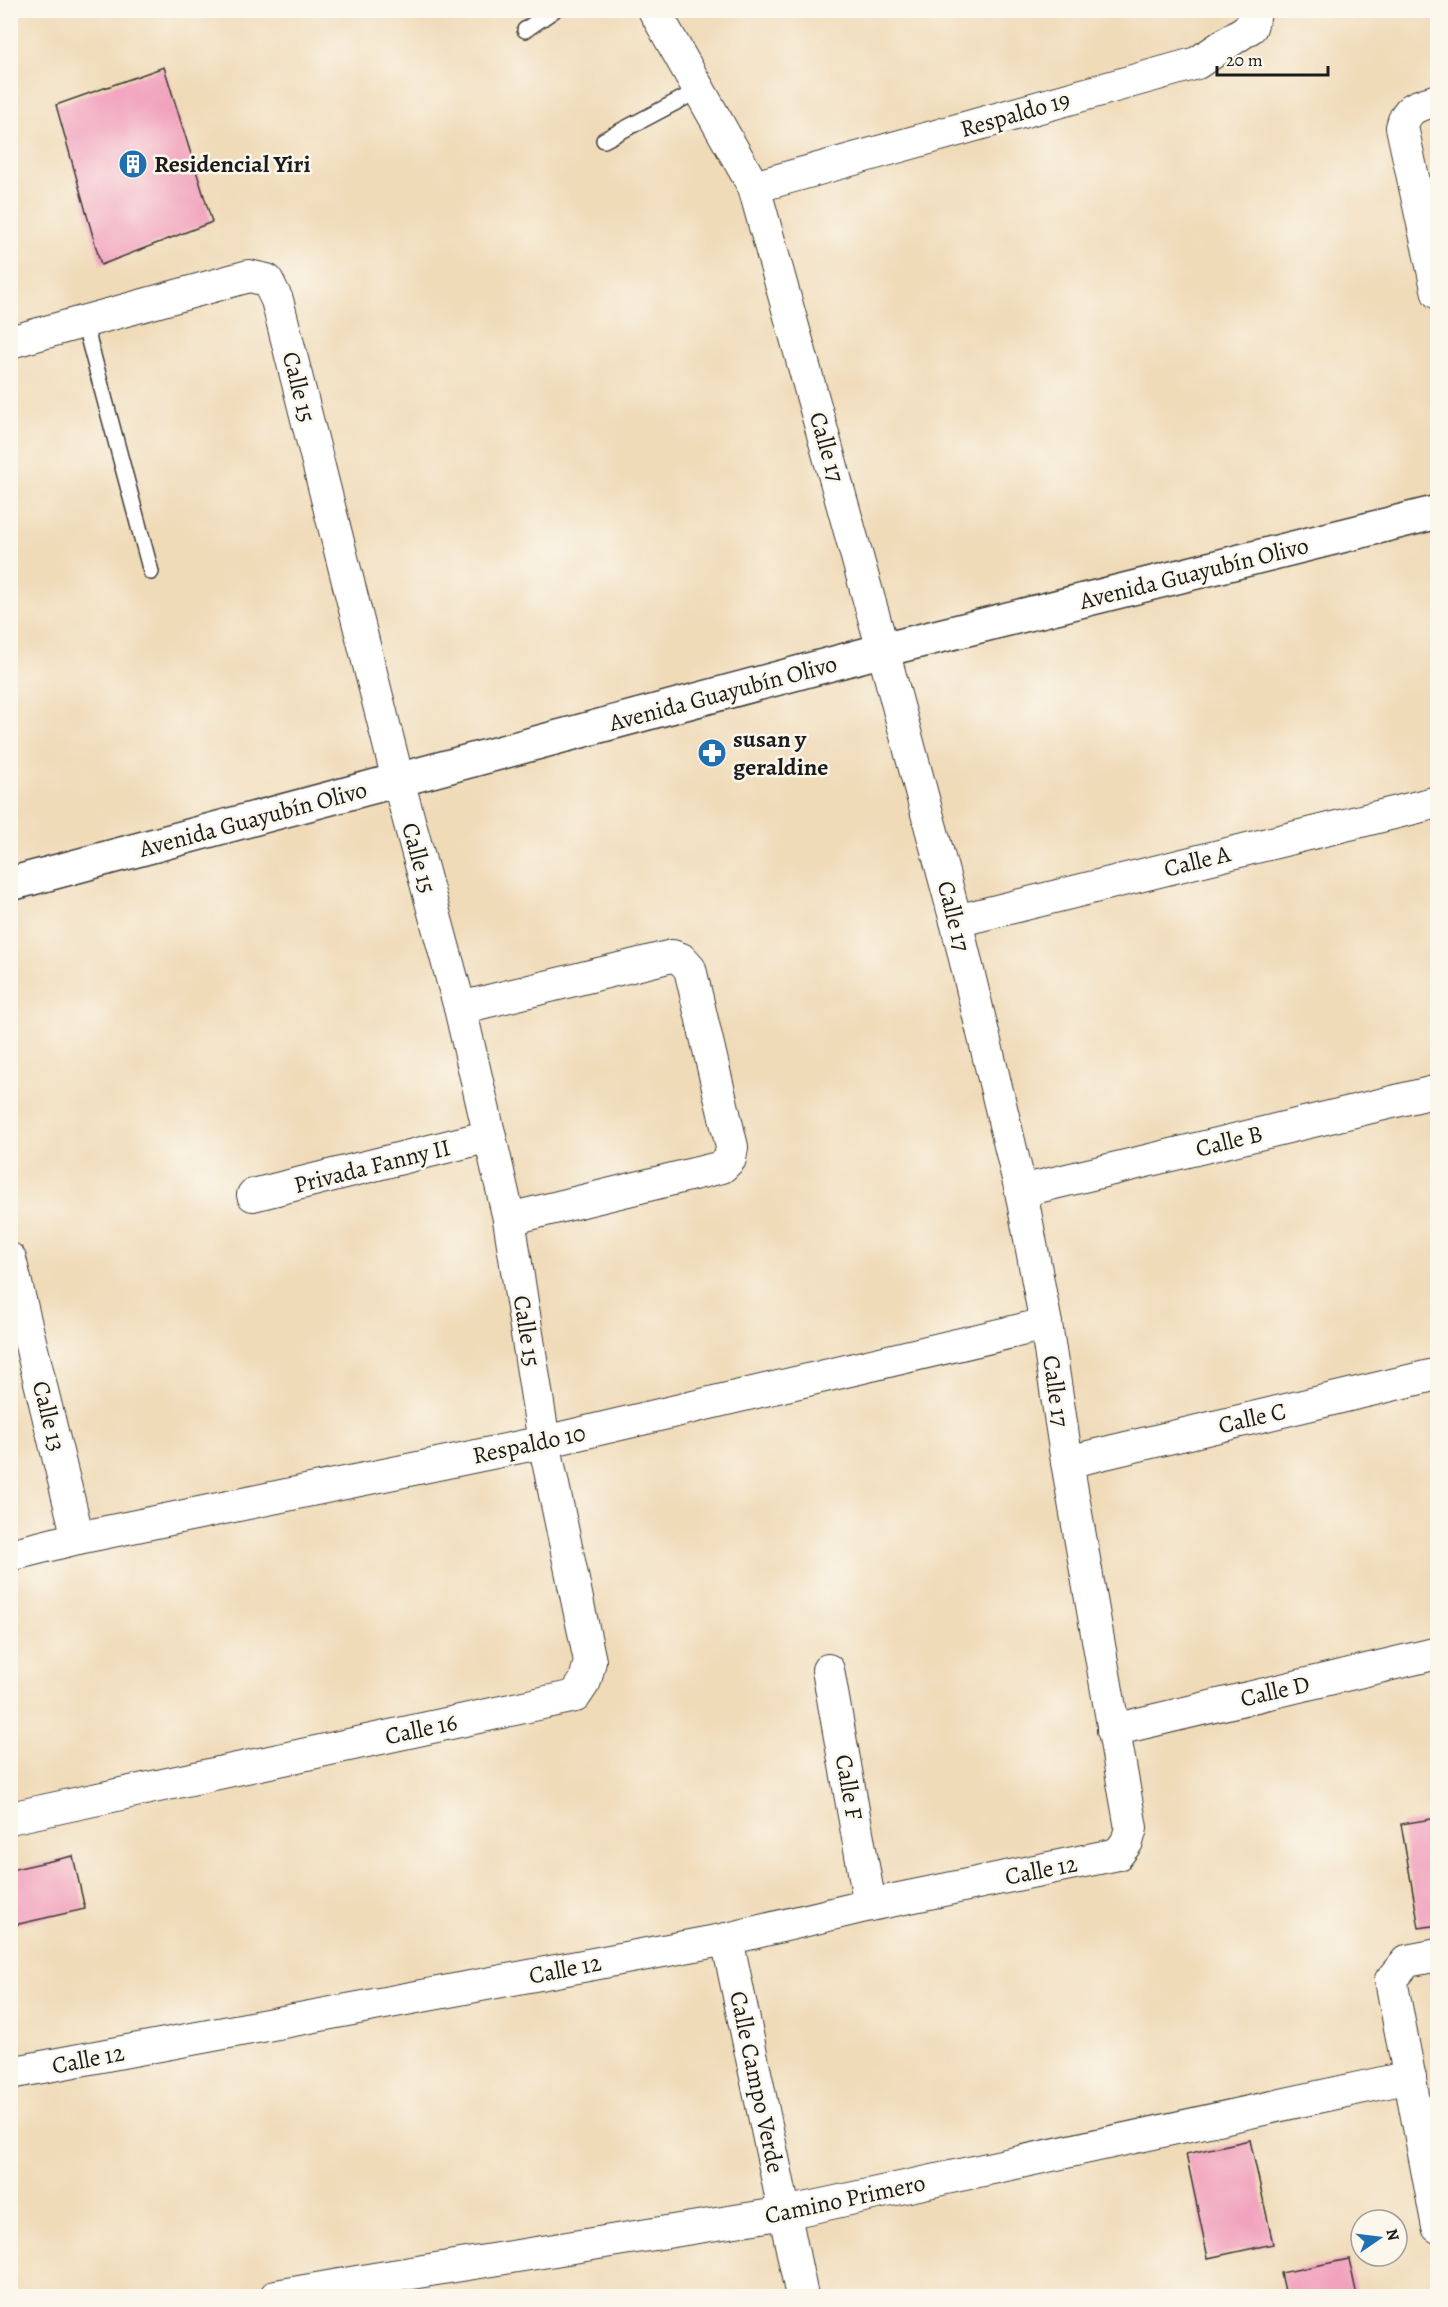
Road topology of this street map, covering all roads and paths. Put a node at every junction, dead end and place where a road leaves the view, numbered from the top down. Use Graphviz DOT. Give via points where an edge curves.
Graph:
graph roads {
  1 [pos="554,10"];
  2 [pos="654,10"];
  3 [pos="1256,10"];
  4 [pos="525,30"];
  5 [pos="699,90"];
  6 [pos="1437,100"];
  7 [pos="604,140"];
  8 [pos="754,187"];
  9 [pos="1437,293"];
  10 [pos="84,322"];
  11 [pos="10,342"];
  12 [pos="1437,512"];
  13 [pos="151,572"];
  14 [pos="884,650"];
  15 [pos="398,780"];
  16 [pos="1437,802"];
  17 [pos="10,885"];
  18 [pos="956,921"];
  19 [pos="460,1008"];
  20 [pos="1437,1091"];
  21 [pos="490,1136"];
  22 [pos="1022,1191"];
  23 [pos="253,1195"];
  24 [pos="509,1219"];
  25 [pos="10,1259"];
  26 [pos="1046,1324"];
  27 [pos="1437,1374"];
  28 [pos="544,1442"];
  29 [pos="1067,1462"];
  30 [pos="78,1538"];
  31 [pos="10,1555"];
  32 [pos="1437,1653"];
  33 [pos="828,1670"];
  34 [pos="1113,1730"];
  35 [pos="10,1818"];
  36 [pos="1118,1854"];
  37 [pos="870,1905"];
  38 [pos="727,1939"];
  39 [pos="1437,1955"];
  40 [pos="10,2073"];
  41 [pos="1410,2077"];
  42 [pos="786,2213"];
  43 [pos="1437,2227"];
  44 [pos="276,2296"];
  45 [pos="802,2296"];
  1 -- 4 [label="lane"];
  2 -- 5 [label="street, Calle 17"];
  3 -- 8 [label="street, Respaldo 19" via="1251,27 1197,63"];
  5 -- 7 [label="lane"];
  5 -- 8 [label="street, Calle 17"];
  6 -- 9 [label="street" via="1412,108 1405,114 1402,127"];
  8 -- 14 [label="street, Calle 17"];
  10 -- 11 [label="street"];
  10 -- 13 [label="lane"];
  10 -- 15 [label="street, Calle 15" via="249,276 267,280 280,312"];
  12 -- 14 [label="main road, Avenida Guayubín Olivo"];
  14 -- 15 [label="main road, Avenida Guayubín Olivo"];
  14 -- 18 [label="street, Calle 17"];
  15 -- 17 [label="main road, Avenida Guayubín Olivo"];
  15 -- 19 [label="street, Calle 15"];
  16 -- 18 [label="street, Calle A"];
  18 -- 22 [label="street, Calle 17"];
  19 -- 21 [label="street, Calle 15"];
  19 -- 24 [label="street" via="672,956 681,958 690,969 732,1147 730,1159 722,1167"];
  20 -- 22 [label="street, Calle B"];
  21 -- 23 [label="street, Privada Fanny II"];
  21 -- 24 [label="street, Calle 15"];
  22 -- 26 [label="street, Calle 17"];
  24 -- 28 [label="street, Calle 15"];
  25 -- 30 [label="street, Calle 13"];
  26 -- 28 [label="street, Respaldo 10"];
  26 -- 29 [label="street, Calle 17"];
  27 -- 29 [label="street, Calle C"];
  28 -- 30 [label="street, Respaldo 10"];
  28 -- 35 [label="street, Calle 16" via="590,1661 575,1696"];
  29 -- 34 [label="street, Calle 17"];
  30 -- 31 [label="street, Respaldo 10"];
  32 -- 34 [label="street, Calle D"];
  33 -- 37 [label="street, Calle F"];
  34 -- 36 [label="street, Calle 17" via="1131,1828"];
  36 -- 37 [label="street, Calle 12"];
  37 -- 38 [label="street, Calle 12"];
  38 -- 40 [label="street, Calle 12"];
  38 -- 42 [label="street, Calle Campo Verde"];
  39 -- 41 [label="street" via="1407,1961 1391,1980"];
  41 -- 42 [label="street, Camino Primero"];
  41 -- 43 [label="street"];
  42 -- 44 [label="street, Camino Primero"];
  42 -- 45 [label="street, Calle Campo Verde"];
}
